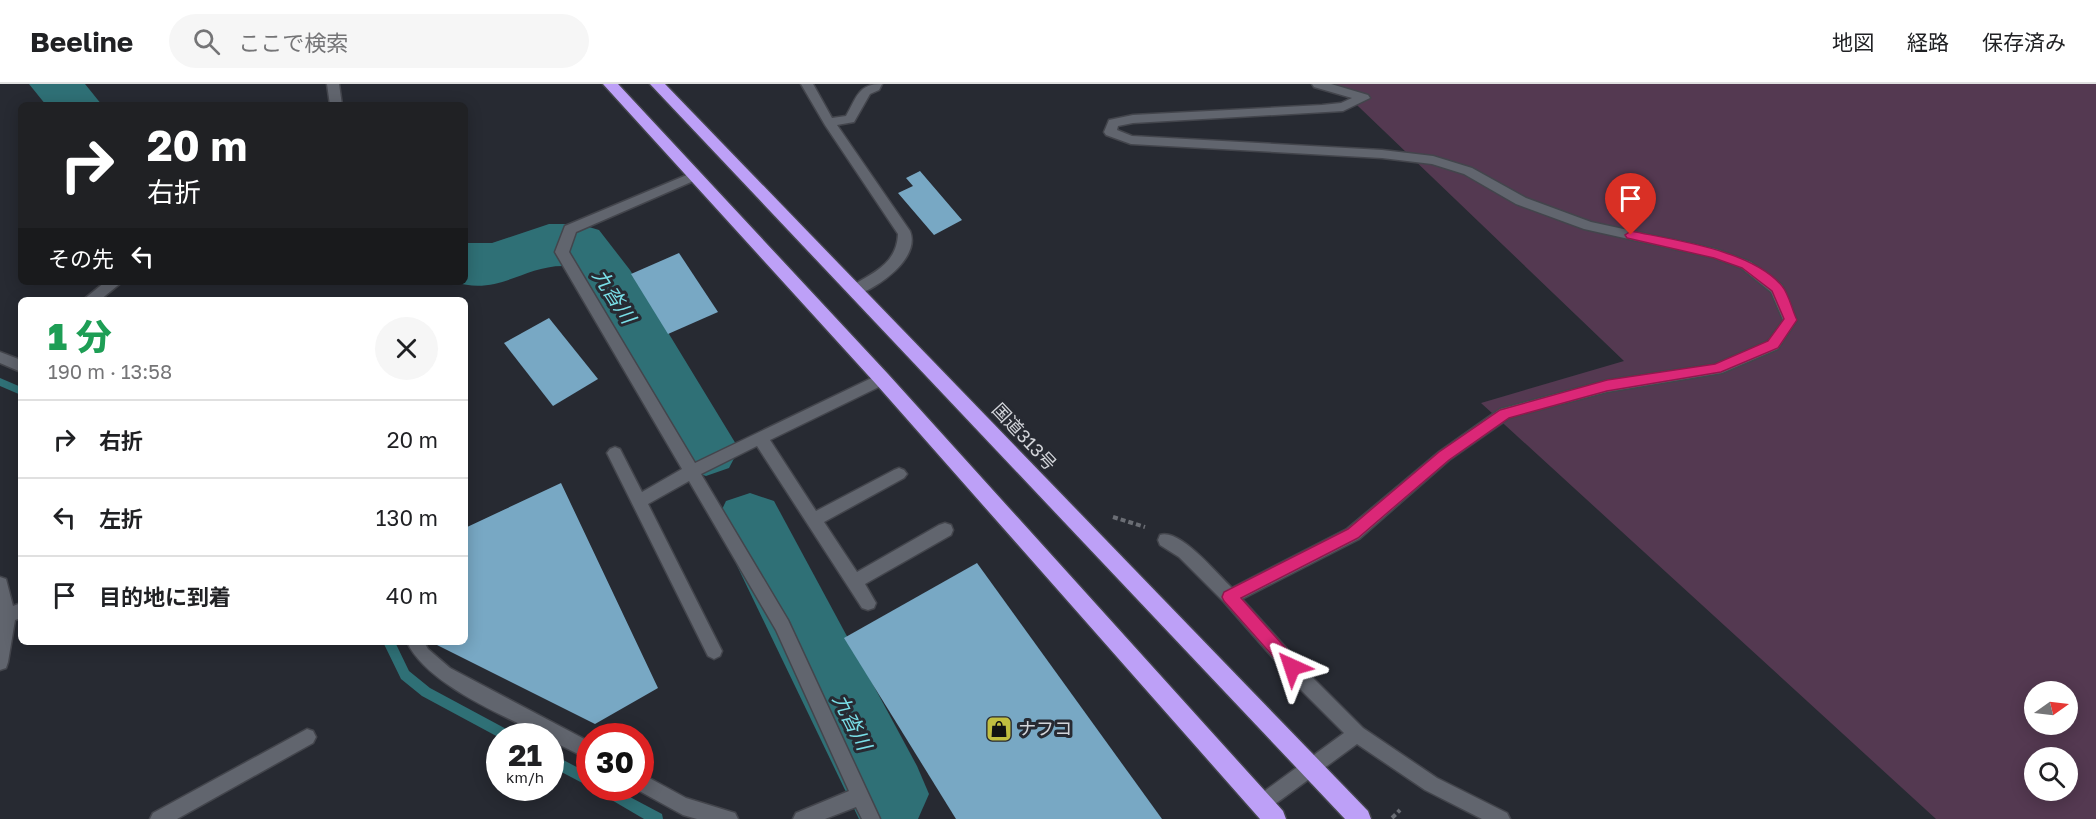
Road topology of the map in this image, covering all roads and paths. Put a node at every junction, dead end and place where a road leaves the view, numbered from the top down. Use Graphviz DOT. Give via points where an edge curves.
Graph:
graph roads {
  1 [pos="333,84"];
  2 [pos="610,84"];
  3 [pos="657,84"];
  4 [pos="807,84"];
  5 [pos="876,84"];
  6 [pos="1318,84"];
  7 [pos="336,102"];
  8 [pos="829,122"];
  9 [pos="694,176"];
  10 [pos="111,285"];
  11 [pos="856,290"];
  12 [pos="94,297"];
  13 [pos="0,357"];
  14 [pos="18,365"];
  15 [pos="882,380"];
  16 [pos="760,438"];
  17 [pos="615,453"];
  18 [pos="693,471"];
  19 [pos="899,474"];
  20 [pos="639,501"];
  21 [pos="1113,517"];
  22 [pos="813,520"];
  23 [pos="945,531"];
  24 [pos="1166,540"];
  25 [pos="854,582"];
  26 [pos="1,591"];
  27 [pos="1230,597"];
  28 [pos="868,603"];
  29 [pos="14,613"];
  30 [pos="417,645"];
  31 [pos="714,651"];
  32 [pos="0,662"];
  33 [pos="1357,734"];
  34 [pos="307,737"];
  35 [pos="576,745"];
  36 [pos="1310,767"];
  37 [pos="654,790"];
  38 [pos="860,796"];
  39 [pos="1261,804"];
  40 [pos="1400,810"];
  41 [pos="1392,818"];
  42 [pos="159,819"];
  43 [pos="729,819"];
  44 [pos="802,819"];
  45 [pos="871,819"];
  46 [pos="1275,819"];
  47 [pos="1360,819"];
  48 [pos="1501,819"];
  1 -- 7 [label="street"];
  2 -- 9 [label="highway"];
  3 -- 11 [label="highway, 国道313号"];
  4 -- 8 [label="street"];
  5 -- 8 [label="street" via="866,90 850,119"];
  6 -- 27 [label="street" via="1364,98 1322,110 1133,119 1113,123 1110,132 1131,140 1433,160 1468,171 1521,201 1588,226 1716,254 1746,265 1777,289 1790,320 1773,345 1717,369 1607,386 1505,414 1444,456 1353,534"];
  8 -- 11 [label="street" via="906,234 906,248 899,259"];
  9 -- 15 [label="highway"];
  9 -- 18 [label="street" via="580,224 570,230 564,245"];
  10 -- 12 [label="street"];
  11 -- 36 [label="highway, 国道313号"];
  13 -- 14 [label="street"];
  15 -- 16 [label="street"];
  15 -- 39 [label="highway"];
  16 -- 18 [label="street"];
  16 -- 22 [label="street"];
  17 -- 20 [label="street"];
  18 -- 20 [label="street"];
  18 -- 38 [label="street" via="782,625"];
  19 -- 22 [label="street"];
  20 -- 31 [label="street"];
  21 -- 24 [label="path" via="1139,523"];
  22 -- 25 [label="street"];
  23 -- 25 [label="street"];
  24 -- 27 [label="street" via="1185,552"];
  25 -- 28 [label="street"];
  26 -- 29 [label="street"];
  27 -- 33 [label="street"];
  29 -- 32 [label="street"];
  30 -- 35 [label="street" via="444,674"];
  33 -- 36 [label="street"];
  33 -- 48 [label="street" via="1431,784"];
  34 -- 42 [label="street"];
  36 -- 39 [label="street"];
  36 -- 47 [label="highway, 国道313号"];
  37 -- 43 [label="street" via="683,806"];
  38 -- 44 [label="street"];
  38 -- 45 [label="street"];
  39 -- 46 [label="highway"];
  40 -- 41 [label="path"];
}
